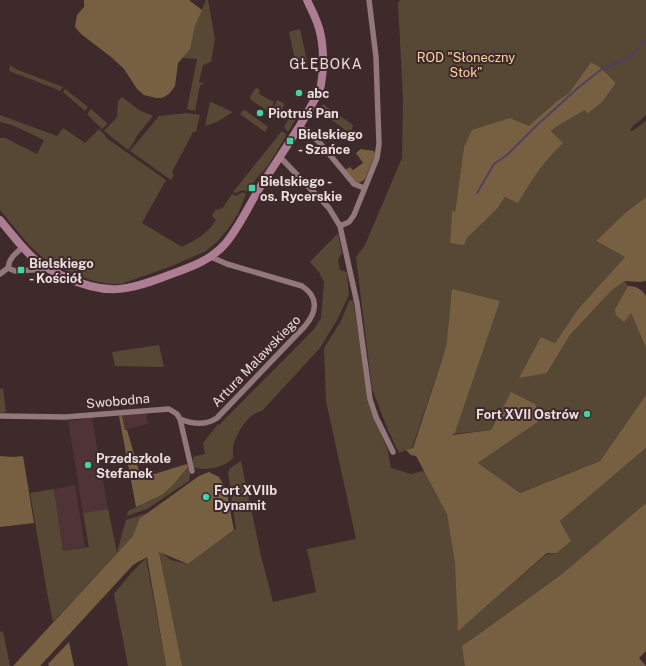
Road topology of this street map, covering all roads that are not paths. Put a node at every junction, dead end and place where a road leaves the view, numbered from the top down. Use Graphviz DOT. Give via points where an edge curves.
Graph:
graph roads {
  1 [pos="307,0"];
  2 [pos="369,0"];
  3 [pos="300,126"];
  4 [pos="280,157"];
  5 [pos="364,188"];
  6 [pos="0,220"];
  7 [pos="340,226"];
  8 [pos="23,247"];
  9 [pos="211,256"];
  10 [pos="32,257"];
  11 [pos="8,268"];
  12 [pos="49,269"];
  13 [pos="27,270"];
  14 [pos="0,274"];
  15 [pos="0,416"];
  16 [pos="180,419"];
  17 [pos="393,452"];
  18 [pos="192,471"];
  1 -- 3 [label="street" via="319,28 323,62 317,97"];
  2 -- 5 [label="street" via="376,57 379,144 377,158"];
  3 -- 4 [label="street"];
  3 -- 5 [label="street" via="320,143 354,184"];
  4 -- 7 [label="street" via="329,208"];
  4 -- 9 [label="street" via="230,239"];
  5 -- 7 [label="street" via="354,215 349,222"];
  6 -- 8 [label="street"];
  7 -- 17 [label="street" via="357,303 370,399"];
  8 -- 10 [label="street"];
  8 -- 11 [label="street" via="10,258"];
  9 -- 12 [label="street" via="182,271 119,290 107,290 79,283"];
  9 -- 16 [label="street, Artura Malawskiego" via="227,264 302,286 313,297 313,315 217,418 198,424"];
  10 -- 12 [label="street"];
  10 -- 13 [label="street"];
  11 -- 13 [label="street" via="15,271"];
  11 -- 14 [label="street"];
  12 -- 13 [label="street"];
  15 -- 16 [label="street, Swobodna" via="65,417 165,408 174,411"];
  16 -- 18 [label="street"];
}
